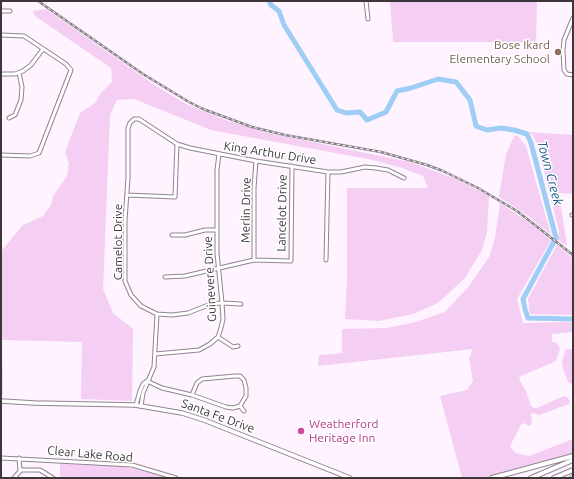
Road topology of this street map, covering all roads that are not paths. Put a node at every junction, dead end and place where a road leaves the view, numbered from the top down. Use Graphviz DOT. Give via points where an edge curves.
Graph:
graph roads {
  1 [pos="366,1"];
  2 [pos="1,11"];
  3 [pos="10,11"];
  4 [pos="573,18"];
  5 [pos="368,19"];
  6 [pos="1,35"];
  7 [pos="44,49"];
  8 [pos="19,73"];
  9 [pos="1,74"];
  10 [pos="573,75"];
  11 [pos="9,118"];
  12 [pos="139,119"];
  13 [pos="178,144"];
  14 [pos="219,154"];
  15 [pos="1,155"];
  16 [pos="256,160"];
  17 [pos="292,166"];
  18 [pos="328,172"];
  19 [pos="404,178"];
  20 [pos="127,195"];
  21 [pos="217,230"];
  22 [pos="172,235"];
  23 [pos="254,260"];
  24 [pos="326,260"];
  25 [pos="218,268"];
  26 [pos="165,276"];
  27 [pos="222,303"];
  28 [pos="241,304"];
  29 [pos="157,314"];
  30 [pos="218,336"];
  31 [pos="238,346"];
  32 [pos="155,354"];
  33 [pos="148,381"];
  34 [pos="192,395"];
  35 [pos="1,401"];
  36 [pos="136,405"];
  37 [pos="141,406"];
  38 [pos="240,406"];
  39 [pos="244,411"];
  40 [pos="573,456"];
  41 [pos="1,458"];
  42 [pos="19,458"];
  43 [pos="573,460"];
  44 [pos="573,470"];
  45 [pos="20,471"];
  46 [pos="14,478"];
  47 [pos="53,478"];
  48 [pos="176,478"];
  49 [pos="350,478"];
  50 [pos="492,478"];
  51 [pos="531,478"];
  52 [pos="554,478"];
  1 -- 5 [label="street"];
  2 -- 3 [label="street"];
  4 -- 10 [label="street" via="563,45 563,67 567,74"];
  6 -- 7 [label="street" via="24,36"];
  7 -- 8 [label="street" via="31,65"];
  7 -- 15 [label="street" via="71,70 43,144 36,155"];
  8 -- 9 [label="street"];
  8 -- 11 [label="street" via="21,100 15,115"];
  12 -- 13 [label="street, King Arthur Drive"];
  12 -- 20 [label="street, Camelot Drive" via="134,119 128,128"];
  13 -- 14 [label="street, King Arthur Drive"];
  13 -- 20 [label="street" via="176,197"];
  14 -- 16 [label="street, King Arthur Drive"];
  14 -- 21 [label="street, Guinevere Drive"];
  16 -- 17 [label="street, King Arthur Drive"];
  16 -- 23 [label="street, Merlin Drive"];
  17 -- 18 [label="street, King Arthur Drive"];
  17 -- 23 [label="street, Lancelot Drive" via="291,261"];
  18 -- 19 [label="street, King Arthur Drive" via="365,167 388,170"];
  18 -- 24 [label="street"];
  20 -- 29 [label="street, Camelot Drive" via="125,282 131,295 141,306"];
  21 -- 22 [label="street"];
  21 -- 25 [label="street, Guinevere Drive"];
  23 -- 25 [label="street"];
  25 -- 26 [label="street" via="185,276"];
  25 -- 27 [label="street, Guinevere Drive"];
  27 -- 28 [label="street, Camelot Drive"];
  27 -- 29 [label="street, Camelot Drive" via="211,304 188,313"];
  27 -- 30 [label="street, Guinevere Drive" via="223,319"];
  29 -- 32 [label="street"];
  30 -- 31 [label="street" via="233,347"];
  30 -- 32 [label="street, Guinevere Drive" via="199,350"];
  32 -- 33 [label="street" via="154,367"];
  33 -- 34 [label="street" via="162,388"];
  33 -- 36 [label="street" via="143,384"];
  33 -- 37 [label="street"];
  34 -- 38 [label="street" via="226,407"];
  34 -- 38 [label="street" via="197,383 202,379 240,376 246,388 246,396"];
  35 -- 36 [label="main road, Santa Fe Drive"];
  36 -- 37 [label="main road, Santa Fe Drive"];
  37 -- 49 [label="main road, Santa Fe Drive" via="182,413 204,420"];
  38 -- 39 [label="street"];
  40 -- 50 [label="highway"];
  41 -- 42 [label="street, Clear Lake Road"];
  42 -- 45 [label="street"];
  42 -- 48 [label="street, Clear Lake Road" via="132,465"];
  43 -- 51 [label="highway"];
  44 -- 52 [label="highway"];
  45 -- 46 [label="street"];
  45 -- 47 [label="street" via="40,470"];
}
